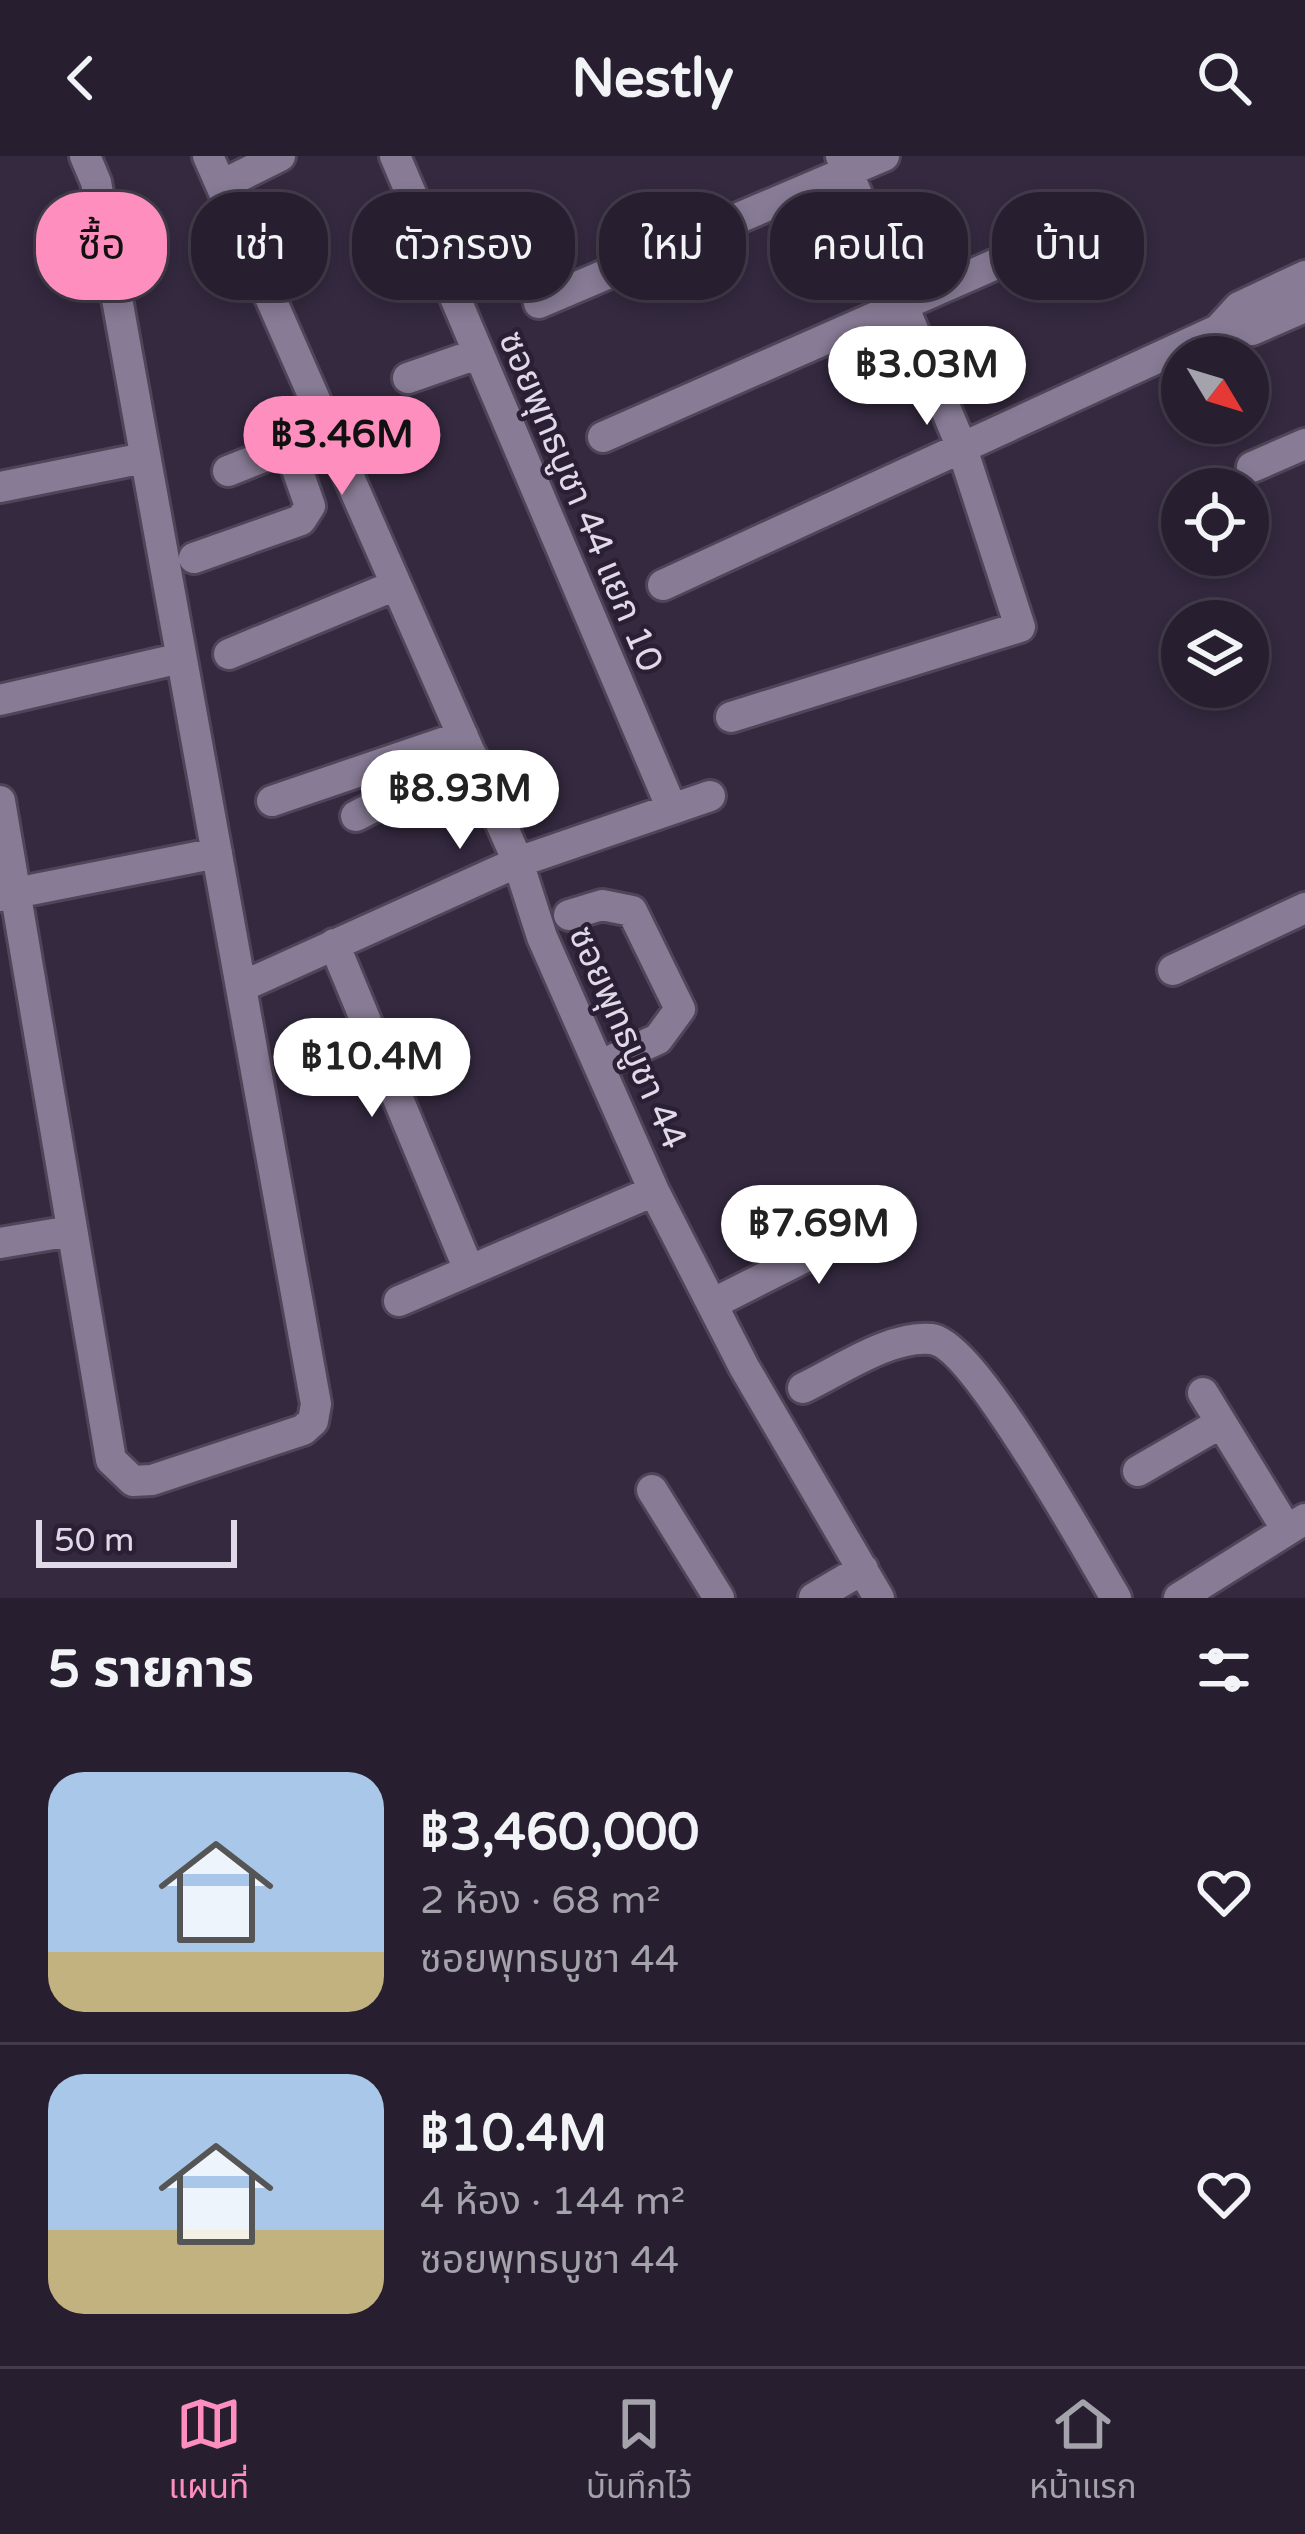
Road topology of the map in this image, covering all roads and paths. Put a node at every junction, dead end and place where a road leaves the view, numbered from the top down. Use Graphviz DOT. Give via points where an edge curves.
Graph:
graph roads {
  1 [pos="86,156"];
  2 [pos="208,156"];
  3 [pos="280,156"];
  4 [pos="395,156"];
  5 [pos="884,156"];
  6 [pos="844,164"];
  7 [pos="223,185"];
  8 [pos="992,268"];
  9 [pos="1305,276"];
  10 [pos="539,303"];
  11 [pos="904,308"];
  12 [pos="1305,308"];
  13 [pos="1218,331"];
  14 [pos="477,354"];
  15 [pos="408,378"];
  16 [pos="603,437"];
  17 [pos="1305,444"];
  18 [pos="962,448"];
  19 [pos="144,458"];
  20 [pos="343,464"];
  21 [pos="1252,467"];
  22 [pos="228,471"];
  23 [pos="303,478"];
  24 [pos="0,487"];
  25 [pos="194,558"];
  26 [pos="396,585"];
  27 [pos="663,585"];
  28 [pos="229,655"];
  29 [pos="181,658"];
  30 [pos="0,700"];
  31 [pos="731,717"];
  32 [pos="467,746"];
  33 [pos="710,796"];
  34 [pos="0,801"];
  35 [pos="272,801"];
  36 [pos="672,809"];
  37 [pos="356,816"];
  38 [pos="217,853"];
  39 [pos="518,862"];
  40 [pos="8,894"];
  41 [pos="1305,908"];
  42 [pos="569,915"];
  43 [pos="334,944"];
  44 [pos="1173,970"];
  45 [pos="241,987"];
  46 [pos="599,1066"];
  47 [pos="654,1191"];
  48 [pos="896,1211"];
  49 [pos="71,1231"];
  50 [pos="0,1243"];
  51 [pos="470,1270"];
  52 [pos="399,1301"];
  53 [pos="712,1304"];
  54 [pos="803,1388"];
  55 [pos="1203,1393"];
  56 [pos="1221,1423"];
  57 [pos="1138,1471"];
  58 [pos="652,1490"];
  59 [pos="1296,1525"];
  60 [pos="863,1569"];
  61 [pos="719,1598"];
  62 [pos="814,1598"];
  63 [pos="879,1598"];
  64 [pos="1116,1598"];
  65 [pos="1180,1598"];
  1 -- 19 [label="street"];
  2 -- 7 [label="street, ซอยพุทธบูชา 44"];
  3 -- 7 [label="street"];
  4 -- 14 [label="street, ซอยพุทธบูชา 44 แยก 10"];
  5 -- 6 [label="street"];
  6 -- 10 [label="street"];
  6 -- 11 [label="street"];
  7 -- 20 [label="street, ซอยพุทธบูชา 44"];
  8 -- 11 [label="street"];
  9 -- 13 [label="street" via="1239,307"];
  11 -- 16 [label="street"];
  11 -- 18 [label="street"];
  12 -- 13 [label="street" via="1252,331"];
  13 -- 18 [label="street"];
  14 -- 15 [label="street"];
  14 -- 36 [label="street, ซอยพุทธบูชา 44 แยก 10"];
  17 -- 21 [label="street"];
  18 -- 27 [label="street"];
  18 -- 31 [label="street" via="1020,627"];
  19 -- 24 [label="street"];
  19 -- 29 [label="street"];
  20 -- 23 [label="street"];
  20 -- 26 [label="street, ซอยพุทธบูชา 44"];
  22 -- 23 [label="street" via="284,453"];
  23 -- 25 [label="street" via="310,506 301,520"];
  26 -- 28 [label="street"];
  26 -- 32 [label="street, ซอยพุทธบูชา 44"];
  29 -- 30 [label="street"];
  29 -- 38 [label="street"];
  32 -- 35 [label="street"];
  32 -- 37 [label="street"];
  32 -- 39 [label="street, ซอยพุทธบูชา 44"];
  33 -- 36 [label="street"];
  34 -- 40 [label="street"];
  36 -- 39 [label="street"];
  38 -- 40 [label="street"];
  38 -- 45 [label="street"];
  39 -- 43 [label="street"];
  39 -- 46 [label="street, ซอยพุทธบูชา 44"];
  40 -- 49 [label="street"];
  41 -- 44 [label="street"];
  42 -- 46 [label="street" via="602,905 632,911 680,1009 658,1039"];
  43 -- 45 [label="street"];
  43 -- 51 [label="street"];
  45 -- 49 [label="street" via="313,1421 152,1480 121,1474 106,1449"];
  46 -- 47 [label="street, ซอยพุทธบูชา 44"];
  47 -- 51 [label="street"];
  47 -- 53 [label="street, ซอยพุทธบูชา 44"];
  48 -- 53 [label="street"];
  49 -- 50 [label="street"];
  51 -- 52 [label="street"];
  53 -- 60 [label="street, ซอยพุทธบูชา 44"];
  54 -- 64 [label="street" via="898,1344 933,1338 948,1346 988,1389"];
  55 -- 56 [label="street"];
  56 -- 57 [label="street"];
  56 -- 59 [label="street"];
  58 -- 61 [label="street"];
  59 -- 65 [label="street"];
  60 -- 62 [label="street"];
  60 -- 63 [label="street, ซอยพุทธบูชา 44"];
}
